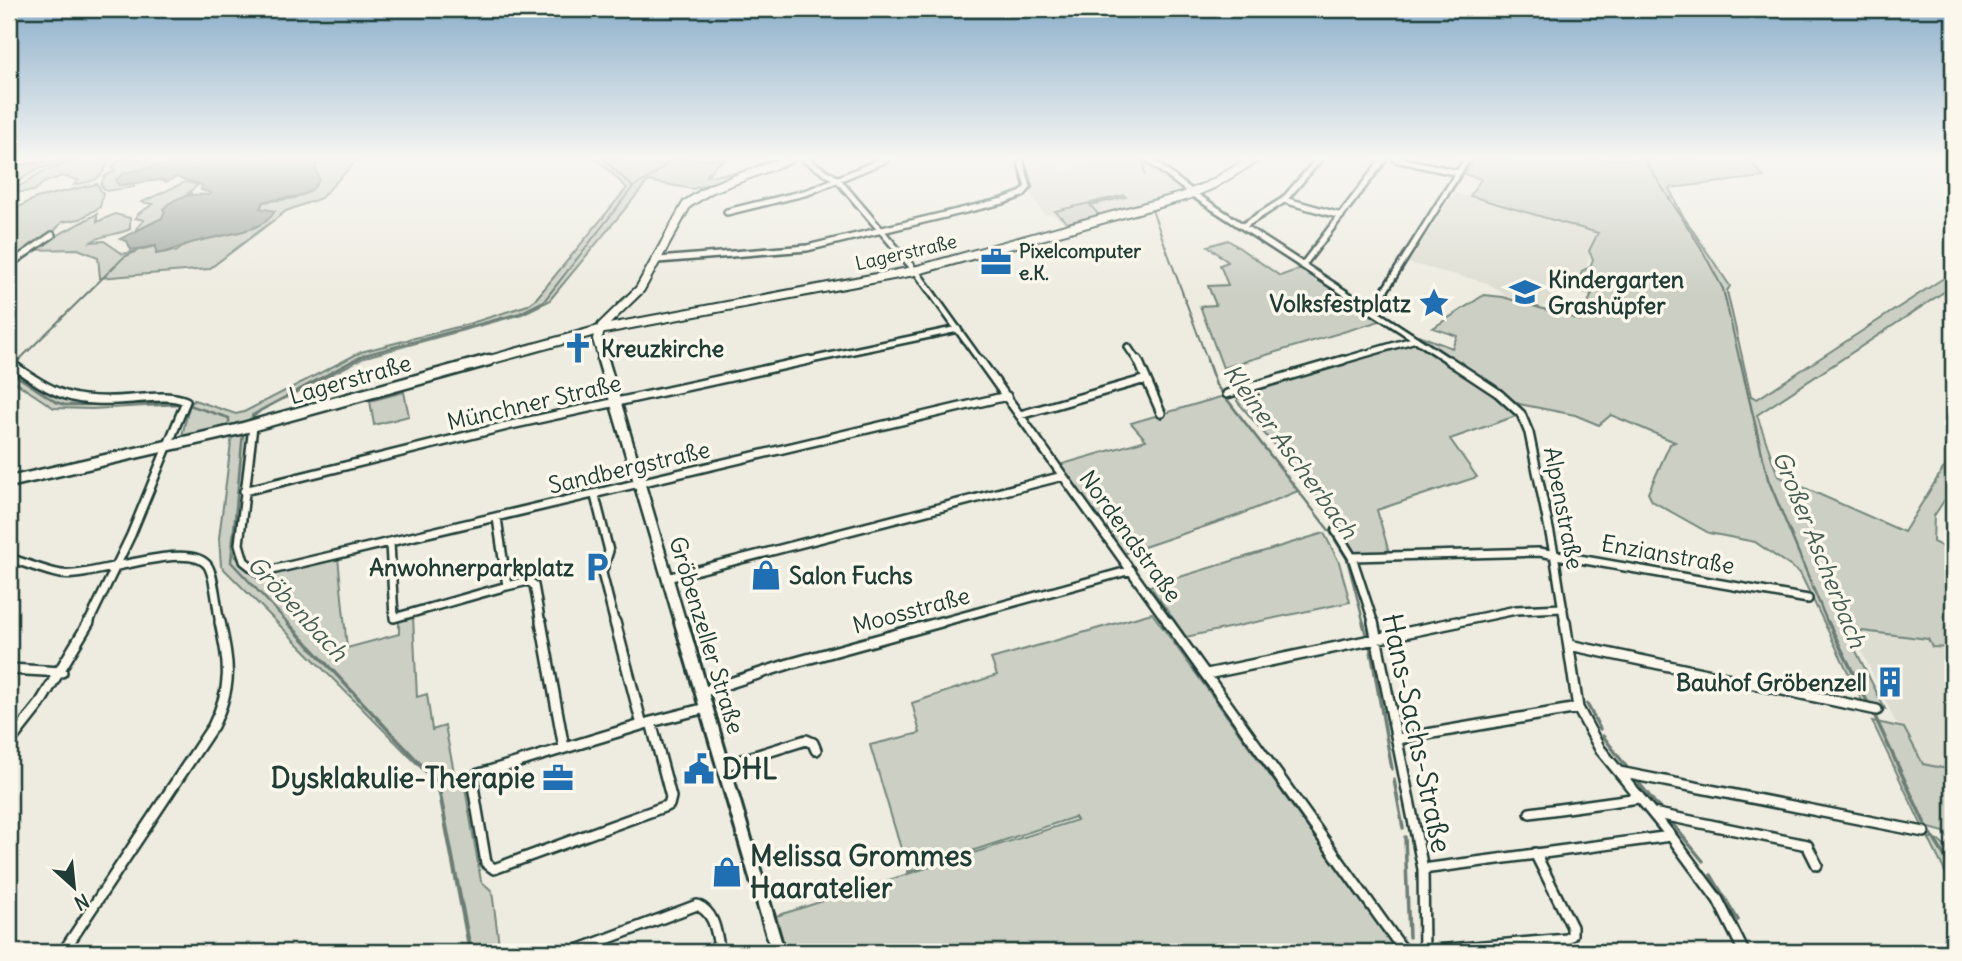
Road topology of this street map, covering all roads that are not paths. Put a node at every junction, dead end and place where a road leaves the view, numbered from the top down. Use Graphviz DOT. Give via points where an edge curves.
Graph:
graph roads {
  1 [pos="687,204"];
  2 [pos="761,204"];
  3 [pos="859,204"];
  4 [pos="991,204"];
  5 [pos="1157,204"];
  6 [pos="1208,204"];
  7 [pos="1278,204"];
  8 [pos="1298,204"];
  9 [pos="1350,204"];
  10 [pos="1439,204"];
  11 [pos="727,212"];
  12 [pos="1341,216"];
  13 [pos="1243,226"];
  14 [pos="883,230"];
  15 [pos="52,235"];
  16 [pos="657,260"];
  17 [pos="9,265"];
  18 [pos="1303,265"];
  19 [pos="914,271"];
  20 [pos="1372,311"];
  21 [pos="618,312"];
  22 [pos="636,323"];
  23 [pos="958,329"];
  24 [pos="599,330"];
  25 [pos="1416,338"];
  26 [pos="1128,347"];
  27 [pos="9,362"];
  28 [pos="1146,379"];
  29 [pos="1227,394"];
  30 [pos="1007,396"];
  31 [pos="617,402"];
  32 [pos="1161,413"];
  33 [pos="1020,415"];
  34 [pos="250,426"];
  35 [pos="169,446"];
  36 [pos="1063,476"];
  37 [pos="9,482"];
  38 [pos="640,485"];
  39 [pos="244,491"];
  40 [pos="594,496"];
  41 [pos="497,518"];
  42 [pos="1336,531"];
  43 [pos="390,543"];
  44 [pos="1554,554"];
  45 [pos="1352,557"];
  46 [pos="9,558"];
  47 [pos="116,567"];
  48 [pos="1131,570"];
  49 [pos="667,578"];
  50 [pos="507,586"];
  51 [pos="1808,599"];
  52 [pos="1563,608"];
  53 [pos="1378,637"];
  54 [pos="1569,645"];
  55 [pos="9,668"];
  56 [pos="62,672"];
  57 [pos="1208,674"];
  58 [pos="702,692"];
  59 [pos="706,708"];
  60 [pos="1578,708"];
  61 [pos="1872,709"];
  62 [pos="647,724"];
  63 [pos="1398,739"];
  64 [pos="9,743"];
  65 [pos="564,748"];
  66 [pos="816,750"];
  67 [pos="723,766"];
  68 [pos="1618,772"];
  69 [pos="1639,798"];
  70 [pos="1530,813"];
  71 [pos="1652,813"];
  72 [pos="1924,832"];
  73 [pos="1671,836"];
  74 [pos="1535,853"];
  75 [pos="1817,865"];
  76 [pos="1423,869"];
  77 [pos="1424,951"];
  78 [pos="63,952"];
  79 [pos="572,952"];
  80 [pos="720,952"];
  81 [pos="778,952"];
  82 [pos="1410,952"];
  83 [pos="1744,952"];
  1 -- 16 [label="street"];
  2 -- 11 [label="street"];
  3 -- 14 [label="street, Nordendstraße"];
  4 -- 14 [label="street"];
  5 -- 19 [label="street, Lagerstraße"];
  6 -- 13 [label="street, Alpenstraße"];
  7 -- 13 [label="street"];
  8 -- 12 [label="street"];
  9 -- 12 [label="street"];
  10 -- 20 [label="street"];
  12 -- 18 [label="street"];
  13 -- 18 [label="street, Alpenstraße"];
  14 -- 16 [label="street" via="792,250"];
  14 -- 19 [label="street, Nordendstraße"];
  15 -- 17 [label="street"];
  16 -- 21 [label="street" via="640,289"];
  18 -- 20 [label="street, Alpenstraße"];
  19 -- 22 [label="street, Lagerstraße"];
  19 -- 23 [label="street, Nordendstraße"];
  20 -- 25 [label="street, Alpenstraße"];
  21 -- 22 [label="street" via="622,322"];
  21 -- 24 [label="street"];
  22 -- 24 [label="street, Lagerstraße"];
  23 -- 30 [label="street, Nordendstraße"];
  23 -- 31 [label="street, Münchner Straße"];
  24 -- 31 [label="street, Gröbenzeller Straße" via="597,339"];
  24 -- 34 [label="street, Lagerstraße"];
  25 -- 29 [label="street"];
  25 -- 44 [label="street, Alpenstraße" via="1498,393 1521,414"];
  26 -- 28 [label="street"];
  27 -- 35 [label="street" via="66,397 182,397 186,401"];
  28 -- 32 [label="street"];
  28 -- 33 [label="street"];
  30 -- 33 [label="street, Nordendstraße"];
  30 -- 38 [label="street, Sandbergstraße"];
  31 -- 38 [label="street, Gröbenzeller Straße"];
  31 -- 39 [label="street, Münchner Straße" via="382,454"];
  33 -- 36 [label="street, Nordendstraße"];
  34 -- 35 [label="street, Lagerstraße"];
  34 -- 39 [label="street"];
  35 -- 37 [label="street, Lagerstraße"];
  35 -- 47 [label="street"];
  36 -- 48 [label="street, Nordendstraße"];
  36 -- 49 [label="street"];
  38 -- 40 [label="street, Sandbergstraße"];
  38 -- 49 [label="street, Gröbenzeller Straße"];
  39 -- 43 [label="street, Sandbergstraße" via="239,544 244,561 260,573"];
  40 -- 41 [label="street, Sandbergstraße"];
  40 -- 62 [label="street" via="609,551 602,573"];
  41 -- 43 [label="street, Sandbergstraße"];
  41 -- 50 [label="street"];
  42 -- 45 [label="street, Hans-Sachs-Straße"];
  43 -- 50 [label="street" via="394,618"];
  44 -- 45 [label="street, Enzianstraße"];
  44 -- 51 [label="street, Enzianstraße"];
  44 -- 52 [label="street, Alpenstraße"];
  45 -- 53 [label="street, Hans-Sachs-Straße"];
  46 -- 47 [label="street" via="61,574"];
  47 -- 56 [label="street"];
  47 -- 78 [label="street" via="176,555 199,558 208,566 230,680 213,726"];
  48 -- 57 [label="street, Nordendstraße"];
  48 -- 58 [label="street, Moosstraße"];
  49 -- 58 [label="street, Gröbenzeller Straße"];
  50 -- 65 [label="street" via="528,581 534,585"];
  52 -- 53 [label="street" via="1516,610"];
  52 -- 54 [label="street, Alpenstraße"];
  53 -- 57 [label="street"];
  53 -- 63 [label="street, Hans-Sachs-Straße"];
  54 -- 60 [label="street, Alpenstraße"];
  54 -- 61 [label="street"];
  55 -- 56 [label="street"];
  56 -- 64 [label="street"];
  57 -- 82 [label="street, Nordendstraße" via="1402,947"];
  58 -- 59 [label="street, Gröbenzeller Straße"];
  59 -- 62 [label="street"];
  59 -- 67 [label="street, Gröbenzeller Straße"];
  60 -- 63 [label="street"];
  60 -- 68 [label="street, Alpenstraße"];
  62 -- 65 [label="street"];
  62 -- 65 [label="street" via="671,797 669,804 494,869 486,863 473,786 476,775"];
  63 -- 76 [label="street, Hans-Sachs-Straße"];
  66 -- 67 [label="street" via="806,740"];
  67 -- 81 [label="street, Gröbenzeller Straße"];
  68 -- 69 [label="street, Alpenstraße"];
  68 -- 72 [label="street"];
  69 -- 70 [label="street"];
  69 -- 71 [label="street, Alpenstraße"];
  71 -- 73 [label="street, Alpenstraße"];
  71 -- 75 [label="street" via="1807,845"];
  73 -- 74 [label="street"];
  73 -- 83 [label="street, Alpenstraße" via="1717,900"];
  74 -- 76 [label="street"];
  74 -- 77 [label="street, Hans-Sachs-Straße" via="1572,935"];
  76 -- 77 [label="street, Hans-Sachs-Straße"];
  79 -- 80 [label="street" via="697,905 710,914"];
}
